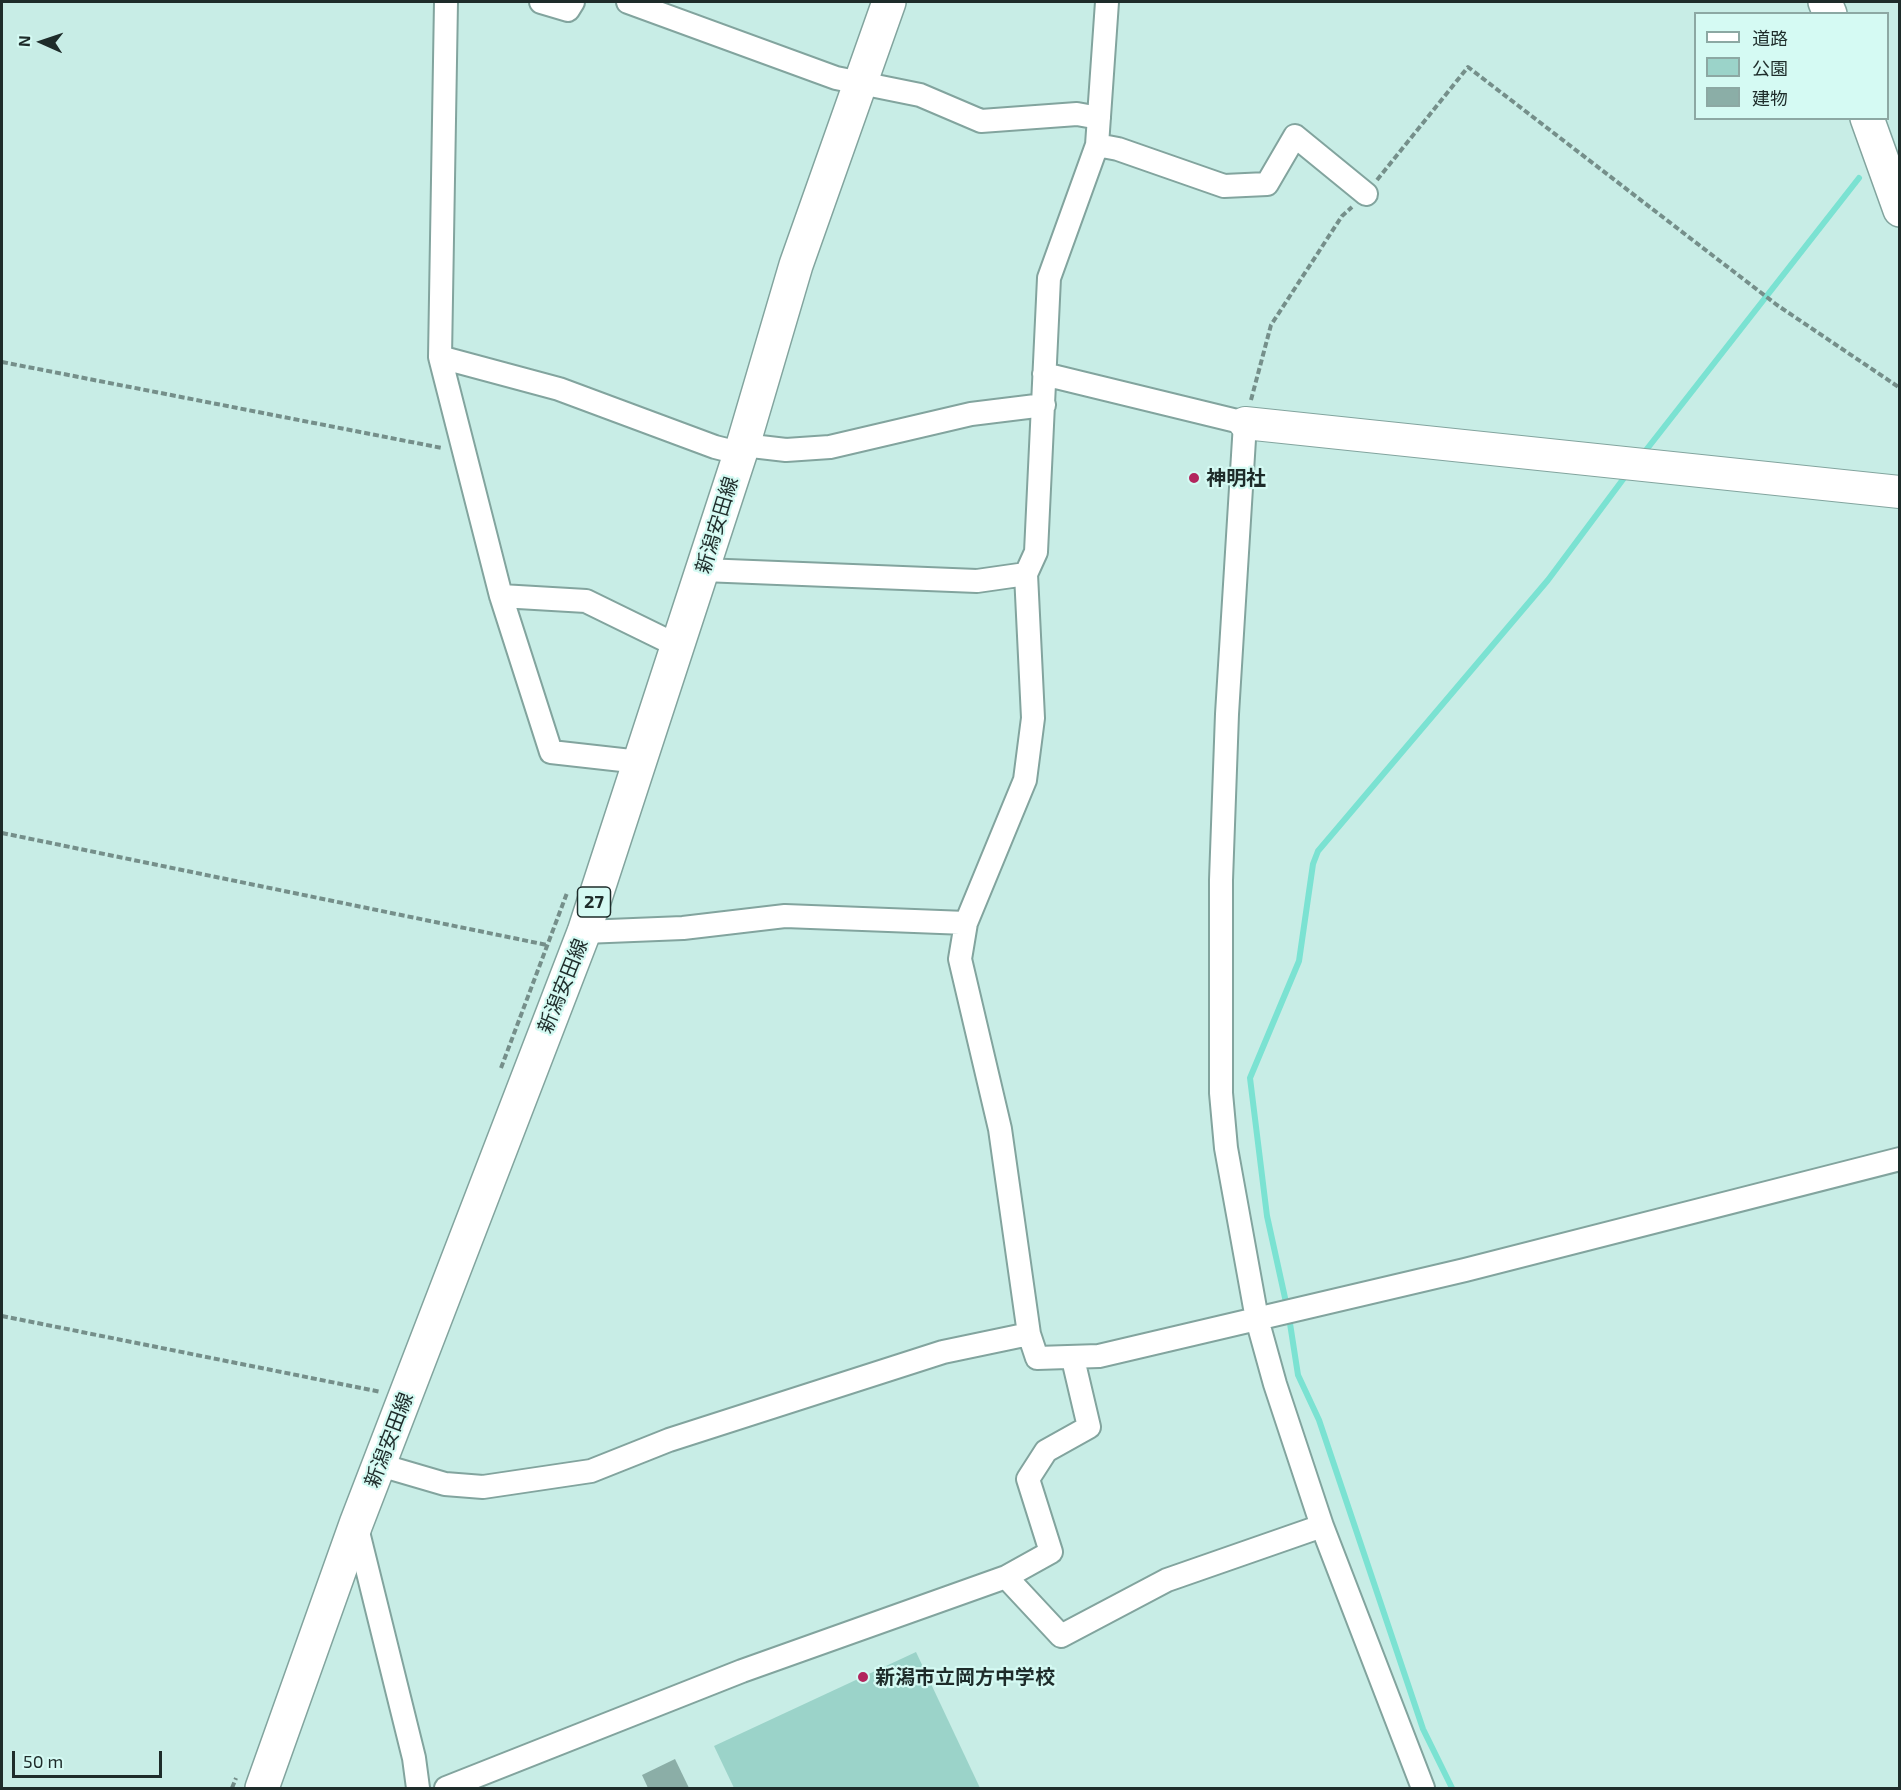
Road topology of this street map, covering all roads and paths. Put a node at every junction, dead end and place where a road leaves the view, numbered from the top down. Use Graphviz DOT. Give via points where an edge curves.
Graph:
graph roads {
  1 [pos="446,2"];
  2 [pos="541,2"];
  3 [pos="573,2"];
  4 [pos="628,2"];
  5 [pos="889,2"];
  6 [pos="1107,2"];
  7 [pos="859,83"];
  8 [pos="1099,118"];
  9 [pos="1868,120"];
  10 [pos="1097,145"];
  11 [pos="1366,194"];
  12 [pos="1899,210"];
  13 [pos="440,357"];
  14 [pos="2,362"];
  15 [pos="1044,374"];
  16 [pos="1899,388"];
  17 [pos="1044,405"];
  18 [pos="1245,423"];
  19 [pos="741,449"];
  20 [pos="466,452"];
  21 [pos="1899,492"];
  22 [pos="703,570"];
  23 [pos="1026,574"];
  24 [pos="501,596"];
  25 [pos="678,645"];
  26 [pos="640,762"];
  27 [pos="2,833"];
  28 [pos="568,891"];
  29 [pos="966,923"];
  30 [pos="569,943"];
  31 [pos="497,1079"];
  32 [pos="1899,1159"];
  33 [pos="2,1316"];
  34 [pos="1257,1319"];
  35 [pos="1029,1334"];
  36 [pos="1073,1359"];
  37 [pos="385,1393"];
  38 [pos="380,1465"];
  39 [pos="356,1524"];
  40 [pos="1322,1526"];
  41 [pos="1006,1577"];
  42 [pos="251,1777"];
  43 [pos="232,1788"];
  44 [pos="418,1788"];
  45 [pos="446,1788"];
  46 [pos="1423,1788"];
  1 -- 13 [label="street"];
  2 -- 3 [label="street" via="568,10"];
  4 -- 7 [label="street"];
  5 -- 7 [label="main road, 新潟安田線 / 27"];
  6 -- 8 [label="street"];
  7 -- 8 [label="street" via="920,95 981,121 1077,114"];
  7 -- 19 [label="main road, 新潟安田線 / 27" via="796,265"];
  8 -- 10 [label="street"];
  9 -- 12 [label="main road"];
  10 -- 11 [label="street" via="1224,186 1267,184 1295,136"];
  10 -- 15 [label="street" via="1049,278"];
  11 -- 16 [label="path" via="1468,67 1777,305"];
  11 -- 18 [label="path" via="1342,216 1271,324"];
  13 -- 19 [label="street" via="559,389 715,447"];
  13 -- 20 [label="street"];
  14 -- 20 [label="path"];
  15 -- 17 [label="street"];
  15 -- 18 [label="street"];
  17 -- 19 [label="street" via="971,414 830,447"];
  17 -- 23 [label="street" via="1036,552"];
  18 -- 21 [label="street"];
  18 -- 34 [label="street" via="1221,880 1221,1093 1226,1148"];
  19 -- 22 [label="main road, 新潟安田線 / 27"];
  20 -- 24 [label="street"];
  22 -- 23 [label="street" via="976,581"];
  22 -- 25 [label="main road, 新潟安田線 / 27"];
  23 -- 29 [label="street" via="1033,718 1025,780"];
  24 -- 25 [label="street" via="586,602"];
  24 -- 26 [label="street" via="551,752"];
  25 -- 26 [label="main road, 新潟安田線 / 27"];
  26 -- 30 [label="main road, 新潟安田線 / 27"];
  27 -- 30 [label="path"];
  28 -- 30 [label="path"];
  29 -- 30 [label="street" via="785,916"];
  29 -- 35 [label="street" via="960,959 1000,1129"];
  30 -- 31 [label="path"];
  30 -- 37 [label="main road, 新潟安田線 / 27"];
  32 -- 34 [label="street"];
  33 -- 37 [label="path"];
  34 -- 36 [label="street"];
  34 -- 40 [label="street"];
  35 -- 36 [label="street" via="1037,1358"];
  35 -- 38 [label="street" via="944,1352 669,1440 591,1471 483,1487 445,1484"];
  36 -- 41 [label="street" via="1089,1427 1046,1450 1028,1479 1051,1552"];
  37 -- 38 [label="main road, 新潟安田線 / 27"];
  38 -- 39 [label="main road, 新潟安田線 / 27"];
  39 -- 42 [label="main road, 新潟安田線 / 27"];
  39 -- 44 [label="street"];
  40 -- 41 [label="street" via="1167,1580 1060,1636"];
  40 -- 46 [label="street"];
  41 -- 45 [label="street" via="742,1671"];
  42 -- 43 [label="path"];
}
